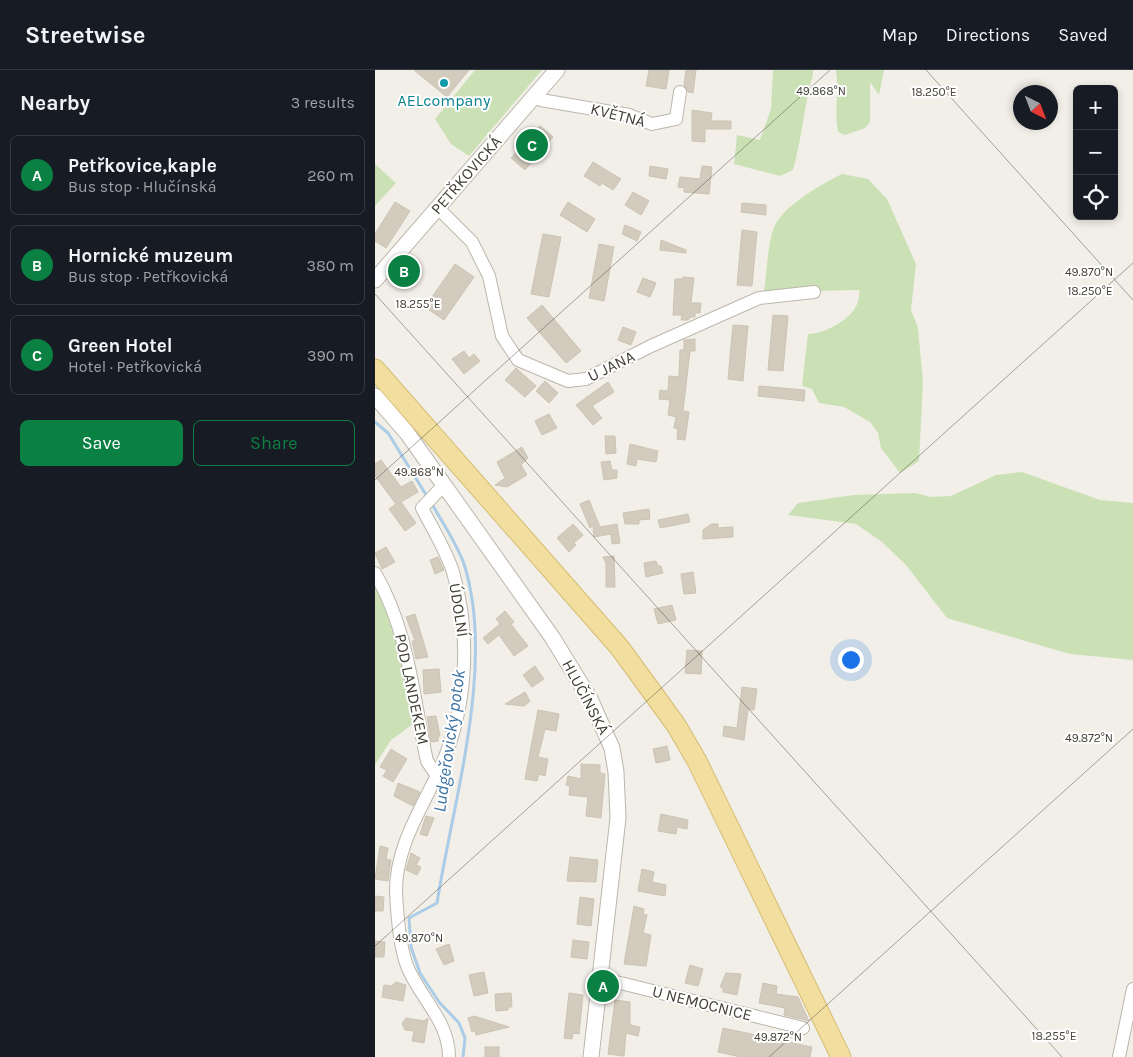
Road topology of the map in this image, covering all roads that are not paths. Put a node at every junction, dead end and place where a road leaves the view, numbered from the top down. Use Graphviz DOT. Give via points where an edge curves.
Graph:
graph roads {
  1 [pos="557,70"];
  2 [pos="680,92"];
  3 [pos="534,97"];
  4 [pos="437,208"];
  5 [pos="375,280"];
  6 [pos="813,292"];
  7 [pos="375,369"];
  8 [pos="375,396"];
  9 [pos="434,494"];
  10 [pos="375,573"];
  11 [pos="437,776"];
  12 [pos="600,978"];
  13 [pos="1133,988"];
  14 [pos="803,1028"];
  15 [pos="449,1057"];
  16 [pos="591,1057"];
  17 [pos="841,1057"];
  18 [pos="1119,1057"];
  1 -- 3 [label="street, PETŘKOVICKÁ"];
  2 -- 3 [label="street, KVĚTNÁ" via="676,119 652,124 629,116"];
  3 -- 4 [label="street, PETŘKOVICKÁ"];
  4 -- 5 [label="street, PETŘKOVICKÁ"];
  4 -- 6 [label="street, U JANA" via="472,242 489,276 502,336 517,360 568,381 586,379 759,298"];
  7 -- 17 [label="main road" via="614,641 676,725 702,770"];
  8 -- 9 [label="street, HLUČÍNSKÁ" via="407,433"];
  9 -- 11 [label="street, ÚDOLNÍ" via="422,508 453,572 466,656 455,719"];
  9 -- 12 [label="street, HLUČÍNSKÁ" via="578,678 611,748 616,772 617,818"];
  10 -- 11 [label="street, POD LANDEKEM" via="403,638 427,761"];
  11 -- 15 [label="street, ÚDOLNÍ" via="407,835 398,863 396,894 407,965 445,1030"];
  12 -- 14 [label="street, U NEMOCNICE"];
  12 -- 16 [label="street, HLUČÍNSKÁ"];
  13 -- 18 [label="street"];
}
